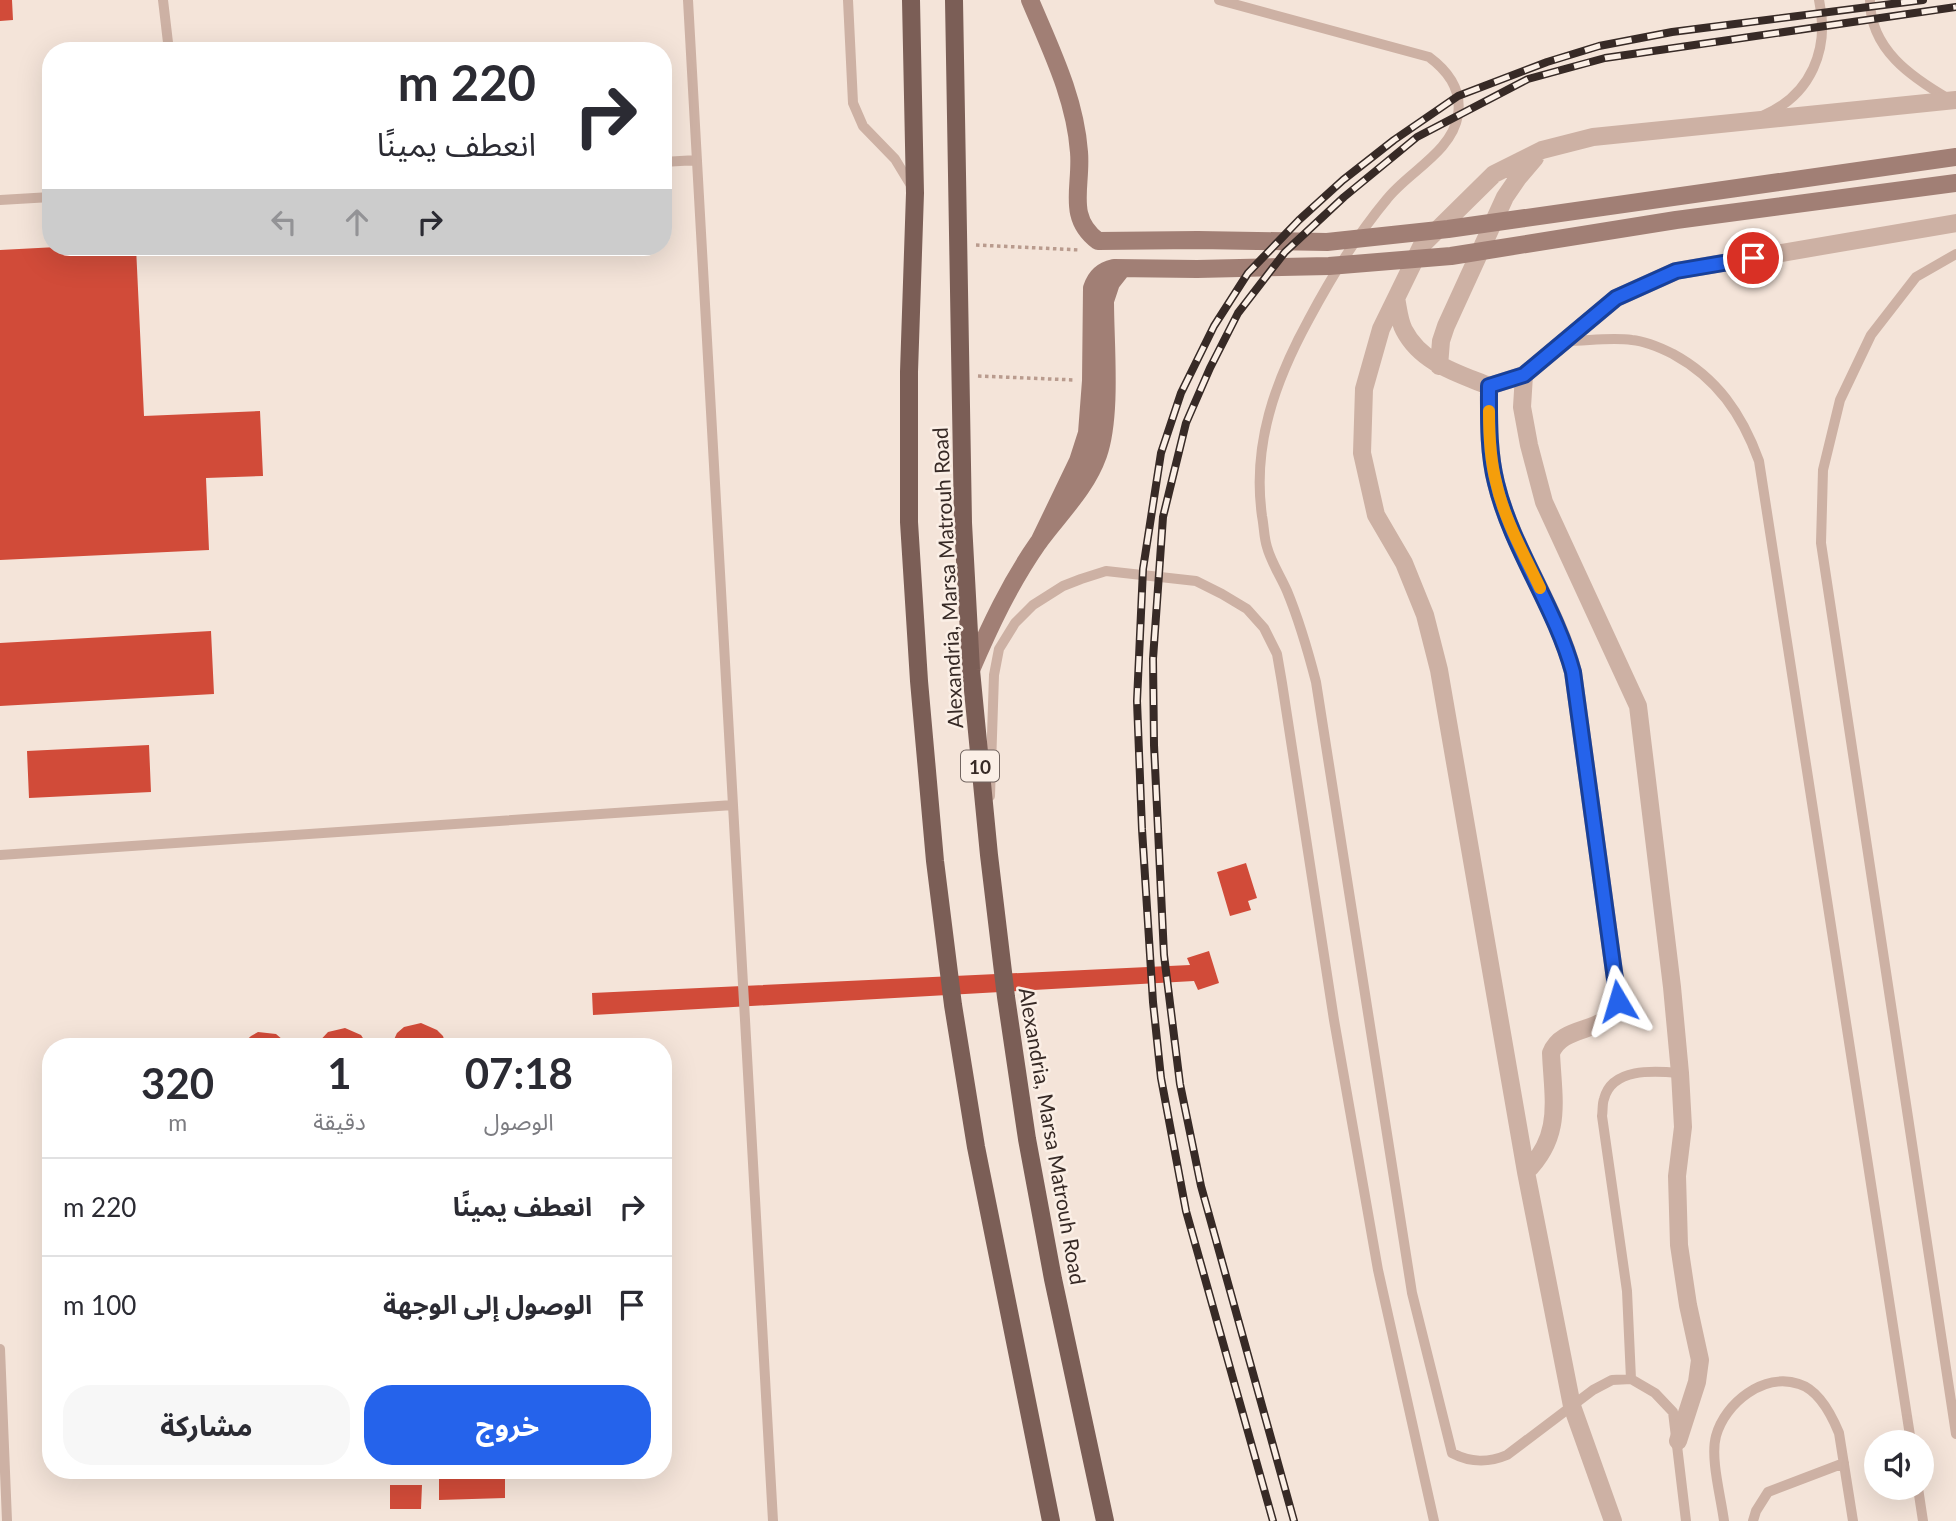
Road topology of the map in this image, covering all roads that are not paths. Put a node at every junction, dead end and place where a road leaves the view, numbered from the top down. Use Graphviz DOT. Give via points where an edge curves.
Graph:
graph roads {
  1 [pos="163,0"];
  2 [pos="688,0"];
  3 [pos="848,0"];
  4 [pos="911,0"];
  5 [pos="954,0"];
  6 [pos="1030,0"];
  7 [pos="1219,0"];
  8 [pos="1819,0"];
  9 [pos="1870,0"];
  10 [pos="168,42"];
  11 [pos="1954,99"];
  12 [pos="1752,120"];
  13 [pos="1542,150"];
  14 [pos="1956,157"];
  15 [pos="697,160"];
  16 [pos="672,161"];
  17 [pos="1956,183"];
  18 [pos="915,193"];
  19 [pos="42,198"];
  20 [pos="0,200"];
  21 [pos="1956,223"];
  22 [pos="1198,240"];
  23 [pos="1956,254"];
  24 [pos="1122,269"];
  25 [pos="1197,269"];
  26 [pos="1396,298"];
  27 [pos="1566,341"];
  28 [pos="1439,366"];
  29 [pos="1524,375"];
  30 [pos="1489,386"];
  31 [pos="1039,542"];
  32 [pos="971,670"];
  33 [pos="733,805"];
  34 [pos="0,855"];
  35 [pos="989,855"];
  36 [pos="1680,1073"];
  37 [pos="1525,1172"];
  38 [pos="0,1349"];
  39 [pos="1631,1379"];
  40 [pos="1572,1406"];
  41 [pos="1909,1430"];
  42 [pos="1956,1434"];
  43 [pos="1678,1441"];
  44 [pos="1844,1463"];
  45 [pos="1920,1500"];
  46 [pos="7,1521"];
  47 [pos="773,1521"];
  48 [pos="1051,1521"];
  49 [pos="1105,1521"];
  50 [pos="1433,1521"];
  51 [pos="1613,1521"];
  52 [pos="1686,1521"];
  53 [pos="1724,1521"];
  54 [pos="1753,1521"];
  55 [pos="1853,1521"];
  56 [pos="1923,1521"];
  1 -- 10 [label="lane"];
  2 -- 15 [label="lane"];
  3 -- 18 [label="lane" via="853,103 863,126 895,159"];
  4 -- 18 [label="main road, Alexandria, Marsa Matrouh Road"];
  5 -- 32 [label="main road, Alexandria, Marsa Matrouh Road / 10" via="963,523"];
  6 -- 22 [label="street" via="1069,94 1079,153 1079,217 1086,232 1098,242"];
  7 -- 40 [label="lane" via="1429,57 1452,80 1458,96 1452,132 1388,196 1344,255 1292,352 1264,429 1258,489 1267,548 1299,625 1316,682 1412,1293 1452,1453 1475,1461 1497,1459"];
  8 -- 12 [label="lane" via="1820,55 1805,85 1781,108"];
  9 -- 11 [label="lane" via="1880,39 1897,63 1919,82"];
  11 -- 12 [label="street"];
  12 -- 13 [label="street" via="1593,136"];
  13 -- 26 [label="street" via="1494,174 1422,245"];
  13 -- 28 [label="street" via="1504,197 1446,326"];
  14 -- 22 [label="street" via="1448,229 1327,242"];
  15 -- 16 [label="lane"];
  15 -- 33 [label="lane"];
  17 -- 25 [label="street" via="1451,256 1329,266"];
  18 -- 48 [label="main road, Alexandria, Marsa Matrouh Road" via="909,522 935,862 976,1147"];
  19 -- 20 [label="lane"];
  21 -- 27 [label="street" via="1676,271 1616,298"];
  22 -- 25 [label="street"];
  23 -- 42 [label="lane" via="1916,277 1871,335 1845,389 1823,470 1821,543"];
  24 -- 25 [label="street"];
  24 -- 31 [label="street" via="1105,301 1105,424 1098,454 1083,485"];
  24 -- 31 [label="street" via="1106,270 1091,288 1091,381 1084,447"];
  26 -- 28 [label="street" via="1404,330"];
  26 -- 37 [label="street" via="1381,329 1364,389 1362,453 1376,515 1404,563 1425,615 1439,670"];
  27 -- 29 [label="street"];
  27 -- 41 [label="lane" via="1633,340 1689,363 1733,406 1759,461"];
  28 -- 30 [label="street"];
  29 -- 30 [label="street"];
  29 -- 36 [label="street" via="1522,407 1544,502 1638,706"];
  30 -- 37 [label="street" via="1496,484 1561,632 1573,672 1618,1001 1604,1022 1562,1038 1553,1047 1553,1124 1545,1150"];
  31 -- 32 [label="street" via="1000,606"];
  32 -- 35 [label="main road, Alexandria, Marsa Matrouh Road / 10"];
  33 -- 34 [label="lane"];
  33 -- 47 [label="lane"];
  35 -- 49 [label="main road, Alexandria, Marsa Matrouh Road / 10" via="1027,1139"];
  35 -- 50 [label="lane" via="994,676 999,649 1015,622 1034,605 1063,586 1106,571 1196,581 1247,609 1264,628 1277,654 1378,1270"];
  36 -- 39 [label="lane" via="1646,1071 1625,1076 1604,1097 1602,1116 1627,1290"];
  36 -- 43 [label="street" via="1679,1245 1700,1360"];
  37 -- 40 [label="street"];
  38 -- 46 [label="lane"];
  39 -- 40 [label="lane" via="1612,1381"];
  39 -- 43 [label="lane" via="1655,1393 1673,1412"];
  40 -- 51 [label="street"];
  43 -- 52 [label="lane"];
  44 -- 53 [label="lane" via="1834,1421 1811,1391 1786,1382 1757,1389 1736,1402 1716,1435"];
  44 -- 54 [label="lane" via="1769,1492"];
  44 -- 55 [label="lane"];
  45 -- 56 [label="lane"];
}
